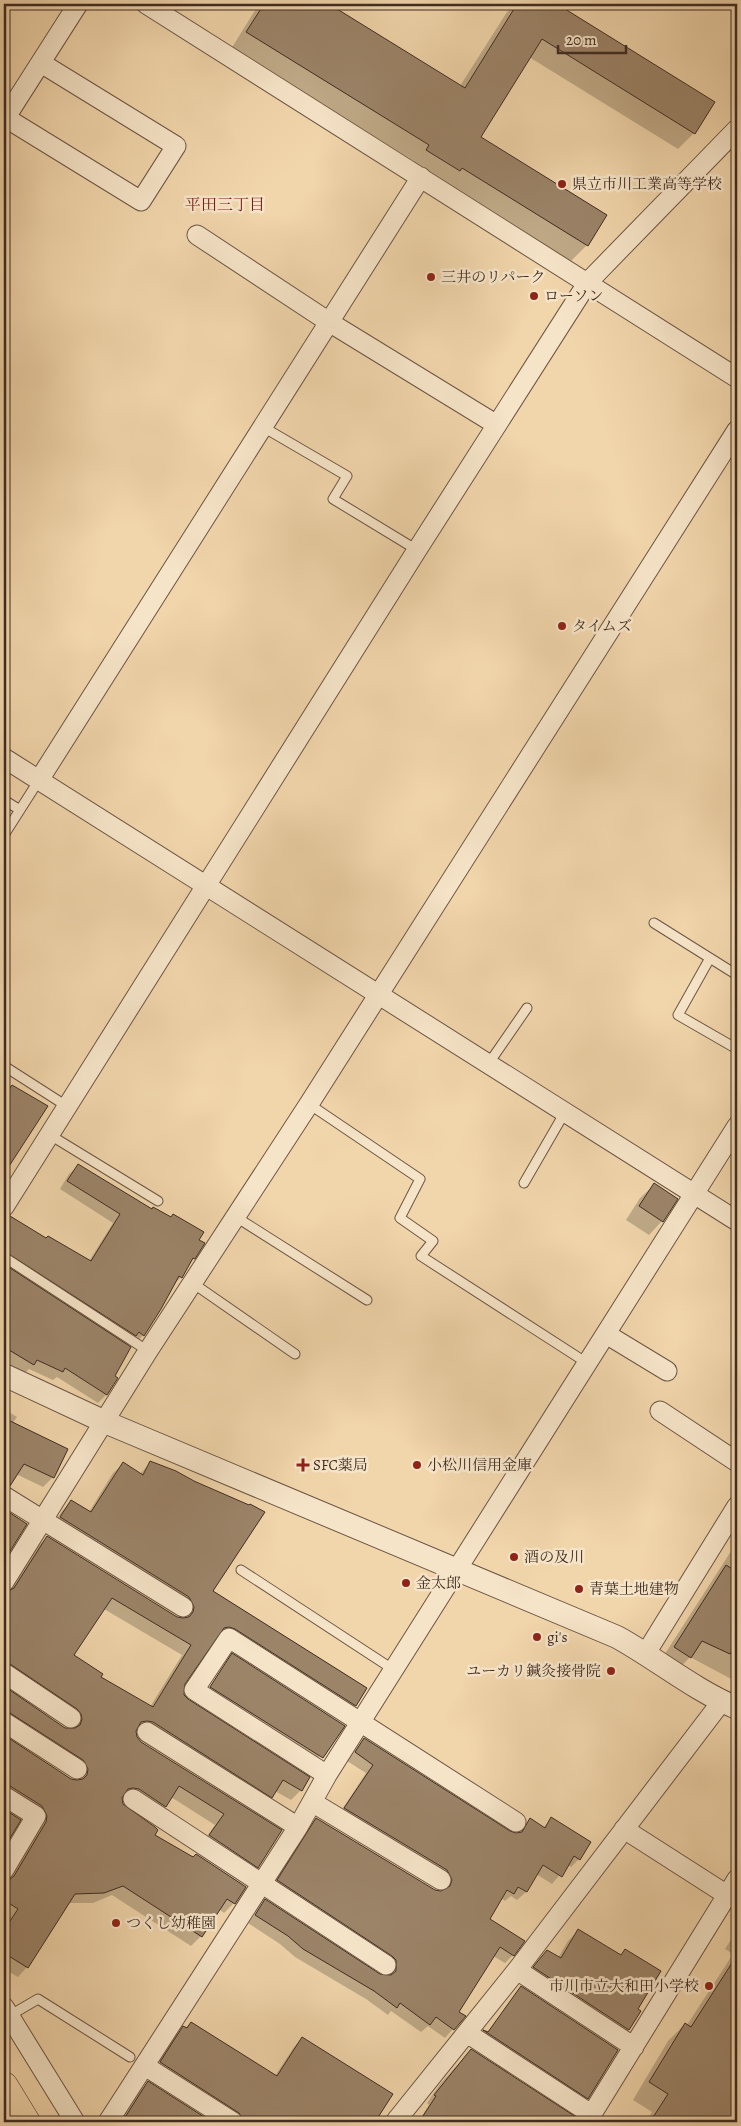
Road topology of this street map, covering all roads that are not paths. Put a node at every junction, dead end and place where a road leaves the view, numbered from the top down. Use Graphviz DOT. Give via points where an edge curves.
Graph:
graph roads {
  1 [pos="78,4"];
  2 [pos="146,4"];
  3 [pos="41,63"];
  4 [pos="5,119"];
  5 [pos="737,129"];
  6 [pos="421,178"];
  7 [pos="197,235"];
  8 [pos="588,282"];
  9 [pos="329,322"];
  10 [pos="737,378"];
  11 [pos="497,425"];
  12 [pos="263,427"];
  13 [pos="737,430"];
  14 [pos="417,550"];
  15 [pos="4,758"];
  16 [pos="39,780"];
  17 [pos="4,800"];
  18 [pos="20,810"];
  19 [pos="4,835"];
  20 [pos="206,887"];
  21 [pos="654,923"];
  22 [pos="710,958"];
  23 [pos="737,975"];
  24 [pos="379,994"];
  25 [pos="527,1008"];
  26 [pos="737,1050"];
  27 [pos="488,1063"];
  28 [pos="4,1066"];
  29 [pos="309,1104"];
  30 [pos="68,1107"];
  31 [pos="565,1112"];
  32 [pos="737,1126"];
  33 [pos="50,1135"];
  34 [pos="524,1183"];
  35 [pos="694,1194"];
  36 [pos="158,1201"];
  37 [pos="4,1207"];
  38 [pos="236,1217"];
  39 [pos="737,1221"];
  40 [pos="4,1257"];
  41 [pos="194,1284"];
  42 [pos="367,1300"];
  43 [pos="606,1334"];
  44 [pos="148,1351"];
  45 [pos="296,1354"];
  46 [pos="587,1363"];
  47 [pos="667,1371"];
  48 [pos="4,1375"];
  49 [pos="660,1411"];
  50 [pos="106,1422"];
  51 [pos="737,1462"];
  52 [pos="4,1496"];
  53 [pos="737,1506"];
  54 [pos="42,1520"];
  55 [pos="241,1570"];
  56 [pos="456,1570"];
  57 [pos="4,1582"];
  58 [pos="183,1607"];
  59 [pos="646,1653"];
  60 [pos="394,1670"];
  61 [pos="4,1673"];
  62 [pos="730,1705"];
  63 [pos="71,1718"];
  64 [pos="4,1722"];
  65 [pos="361,1722"];
  66 [pos="147,1732"];
  67 [pos="77,1769"];
  68 [pos="328,1775"];
  69 [pos="4,1796"];
  70 [pos="134,1798"];
  71 [pos="312,1802"];
  72 [pos="516,1822"];
  73 [pos="298,1827"];
  74 [pos="624,1829"];
  75 [pos="4,1870"];
  76 [pos="737,1879"];
  77 [pos="441,1880"];
  78 [pos="262,1883"];
  79 [pos="727,1895"];
  80 [pos="386,1965"];
  81 [pos="517,1970"];
  82 [pos="6,2011"];
  83 [pos="467,2034"];
  84 [pos="634,2046"];
  85 [pos="137,2061"];
  86 [pos="4,2086"];
  87 [pos="589,2118"];
  88 [pos="26,2122"];
  89 [pos="75,2122"];
  90 [pos="108,2122"];
  91 [pos="233,2122"];
  92 [pos="395,2122"];
  1 -- 3 [label="street"];
  2 -- 6 [label="street"];
  3 -- 4 [label="street"];
  3 -- 4 [label="street" via="176,146 141,201"];
  5 -- 8 [label="street"];
  6 -- 8 [label="street"];
  6 -- 9 [label="street"];
  7 -- 9 [label="street"];
  8 -- 10 [label="street"];
  8 -- 11 [label="street"];
  9 -- 11 [label="street"];
  9 -- 12 [label="street"];
  11 -- 14 [label="street"];
  12 -- 14 [label="lane" via="347,476 333,499"];
  12 -- 16 [label="street"];
  13 -- 24 [label="street"];
  14 -- 20 [label="street"];
  15 -- 16 [label="street"];
  16 -- 18 [label="lane"];
  16 -- 20 [label="street"];
  17 -- 18 [label="lane"];
  18 -- 19 [label="lane"];
  20 -- 24 [label="street"];
  20 -- 30 [label="street"];
  21 -- 22 [label="lane"];
  22 -- 23 [label="lane"];
  22 -- 26 [label="lane" via="678,1015"];
  24 -- 27 [label="street"];
  24 -- 29 [label="street"];
  25 -- 27 [label="lane"];
  27 -- 31 [label="street"];
  28 -- 30 [label="lane"];
  29 -- 38 [label="street"];
  29 -- 46 [label="lane" via="420,1179 400,1218 432,1241 421,1256"];
  30 -- 33 [label="street"];
  31 -- 34 [label="lane"];
  31 -- 35 [label="street"];
  32 -- 35 [label="street"];
  33 -- 36 [label="lane"];
  33 -- 37 [label="street"];
  35 -- 39 [label="street"];
  35 -- 43 [label="street"];
  38 -- 41 [label="street"];
  38 -- 42 [label="lane"];
  40 -- 44 [label="lane"];
  41 -- 44 [label="street"];
  41 -- 45 [label="lane"];
  43 -- 46 [label="street"];
  43 -- 47 [label="street"];
  44 -- 50 [label="street"];
  46 -- 56 [label="street"];
  48 -- 50 [label="street"];
  49 -- 51 [label="street"];
  50 -- 54 [label="street"];
  50 -- 56 [label="street"];
  52 -- 54 [label="street"];
  53 -- 59 [label="street"];
  54 -- 57 [label="street"];
  54 -- 58 [label="street"];
  55 -- 60 [label="lane"];
  56 -- 59 [label="street" via="617,1637"];
  56 -- 60 [label="street"];
  59 -- 62 [label="street"];
  60 -- 65 [label="street"];
  61 -- 63 [label="street"];
  62 -- 74 [label="street"];
  64 -- 67 [label="street"];
  65 -- 68 [label="street"];
  65 -- 68 [label="street" via="229,1638 194,1690"];
  65 -- 72 [label="street"];
  66 -- 73 [label="street"];
  68 -- 71 [label="street"];
  69 -- 75 [label="street" via="36,1816"];
  70 -- 78 [label="street"];
  71 -- 73 [label="street"];
  71 -- 77 [label="street"];
  73 -- 78 [label="street"];
  74 -- 79 [label="street"];
  74 -- 81 [label="street"];
  76 -- 79 [label="street"];
  78 -- 80 [label="street"];
  78 -- 85 [label="street"];
  79 -- 84 [label="street"];
  81 -- 83 [label="street"];
  81 -- 84 [label="street"];
  82 -- 85 [label="lane" via="38,1999"];
  82 -- 89 [label="street"];
  83 -- 87 [label="street"];
  83 -- 92 [label="street"];
  84 -- 87 [label="street"];
  85 -- 90 [label="street"];
  85 -- 91 [label="street"];
  86 -- 88 [label="highway"];
}
